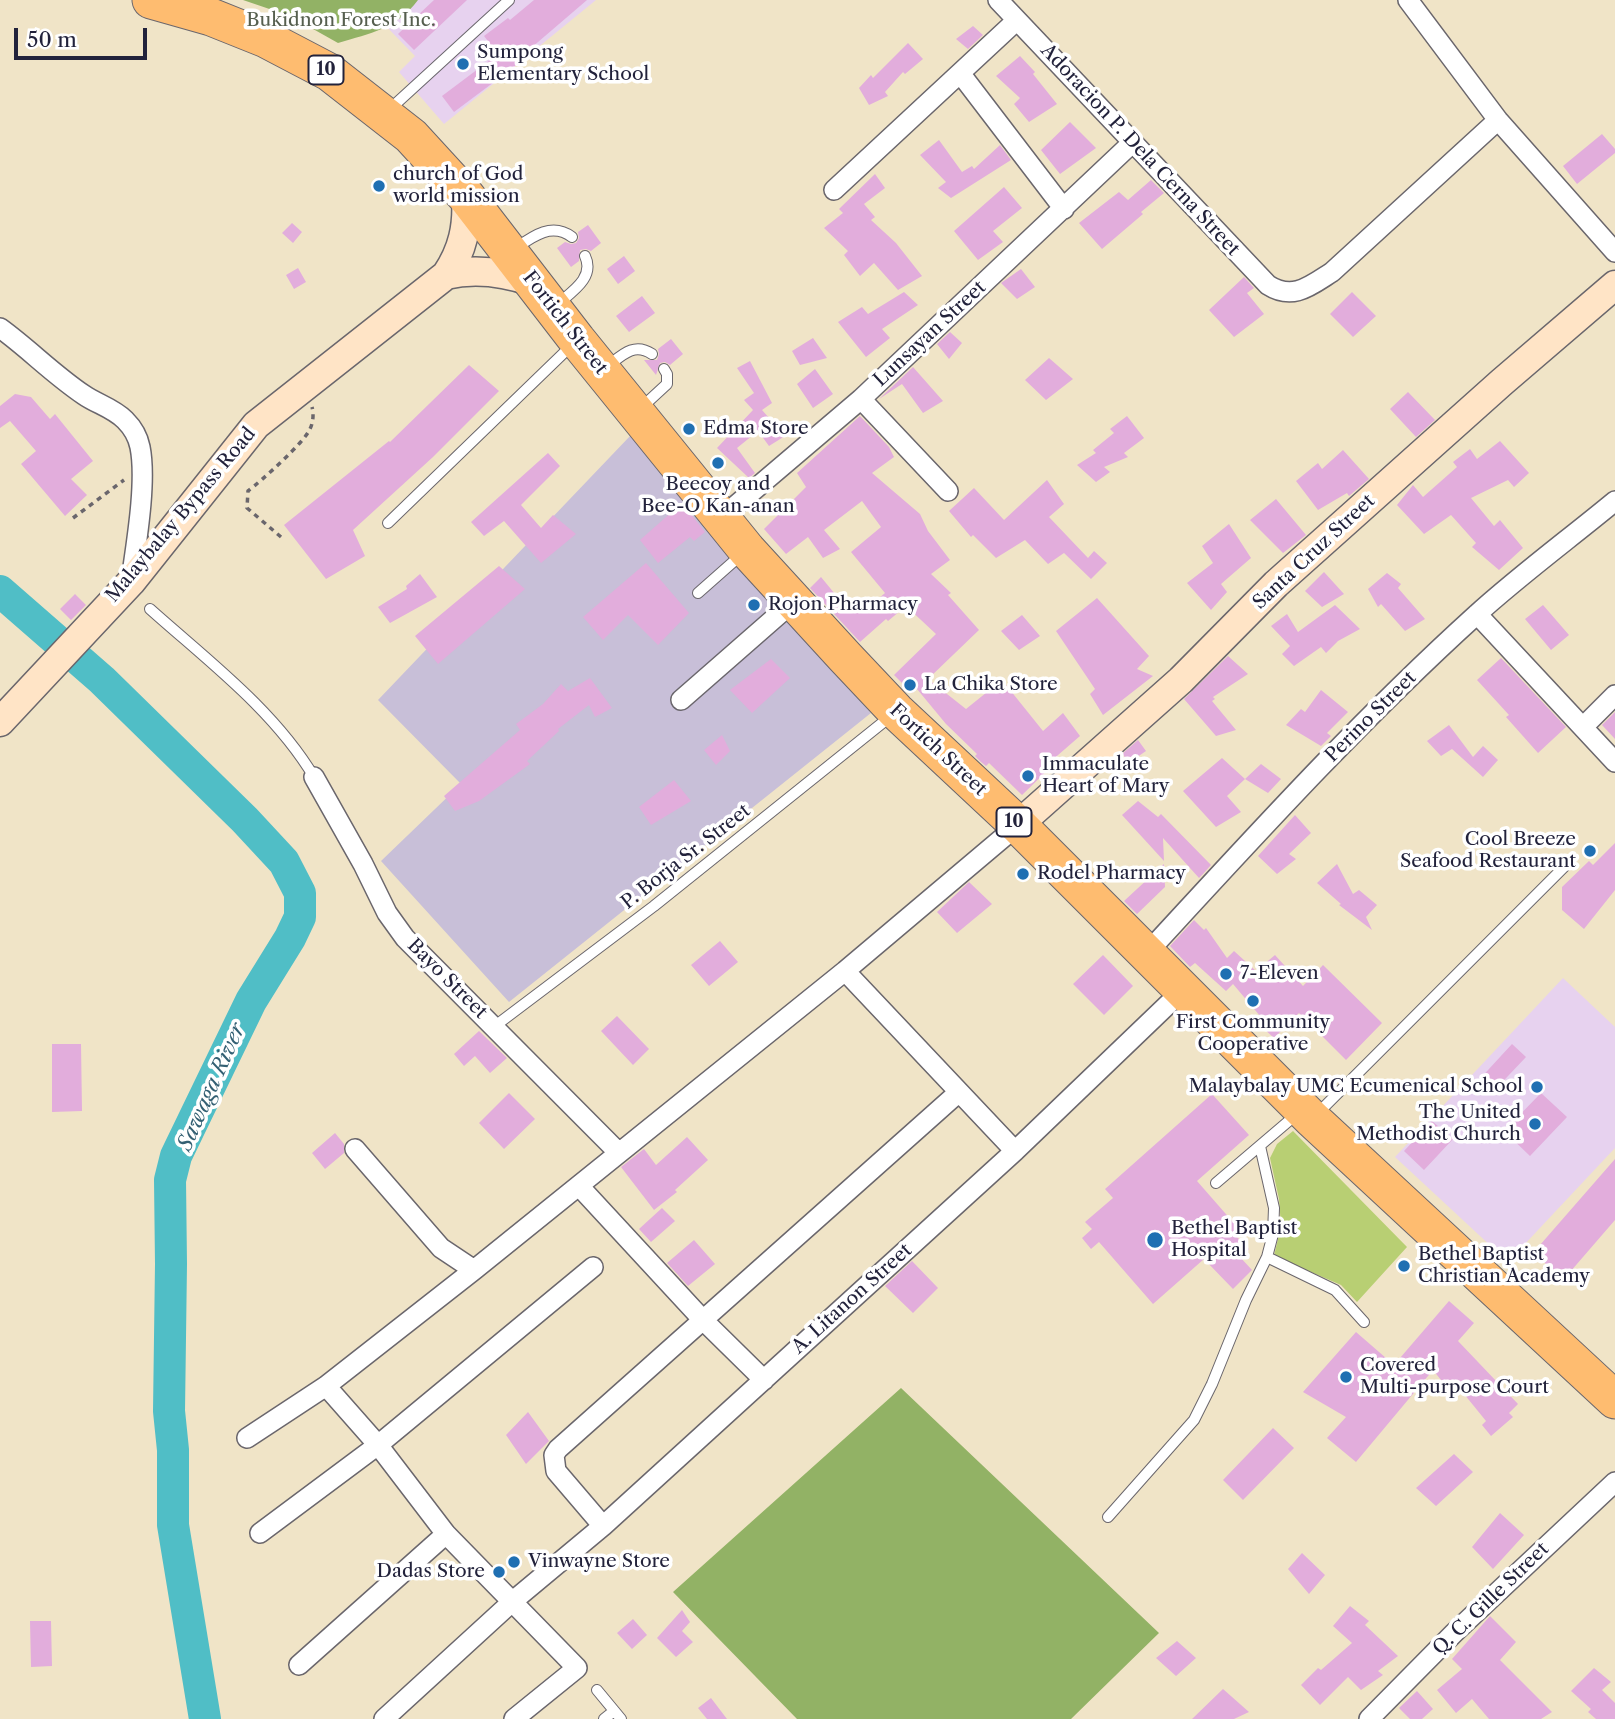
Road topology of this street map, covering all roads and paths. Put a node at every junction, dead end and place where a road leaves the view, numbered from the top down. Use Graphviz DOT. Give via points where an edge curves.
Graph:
graph roads {
  1 [pos="151,0"];
  2 [pos="509,0"];
  3 [pos="998,0"];
  4 [pos="1408,0"];
  5 [pos="1016,21"];
  6 [pos="960,73"];
  7 [pos="384,114"];
  8 [pos="1498,120"];
  9 [pos="1132,143"];
  10 [pos="834,190"];
  11 [pos="467,195"];
  12 [pos="1064,209"];
  13 [pos="572,237"];
  14 [pos="510,252"];
  15 [pos="1615,252"];
  16 [pos="585,256"];
  17 [pos="446,275"];
  18 [pos="1615,285"];
  19 [pos="543,295"];
  20 [pos="0,328"];
  21 [pos="577,340"];
  22 [pos="652,354"];
  23 [pos="664,369"];
  24 [pos="602,370"];
  25 [pos="304,386"];
  26 [pos="861,398"];
  27 [pos="636,412"];
  28 [pos="141,474"];
  29 [pos="948,491"];
  30 [pos="1615,501"];
  31 [pos="73,518"];
  32 [pos="721,518"];
  33 [pos="388,523"];
  34 [pos="281,537"];
  35 [pos="747,550"];
  36 [pos="121,591"];
  37 [pos="698,593"];
  38 [pos="793,602"];
  39 [pos="150,609"];
  40 [pos="1477,614"];
  41 [pos="1615,695"];
  42 [pos="681,701"];
  43 [pos="897,711"];
  44 [pos="0,722"];
  45 [pos="1583,727"];
  46 [pos="1615,762"];
  47 [pos="314,778"];
  48 [pos="1018,825"];
  49 [pos="1568,863"];
  50 [pos="1147,953"];
  51 [pos="845,971"];
  52 [pos="1184,989"];
  53 [pos="495,1026"];
  54 [pos="959,1092"];
  55 [pos="1307,1114"];
  56 [pos="1260,1146"];
  57 [pos="355,1149"];
  58 [pos="1015,1151"];
  59 [pos="619,1153"];
  60 [pos="1216,1183"];
  61 [pos="579,1186"];
  62 [pos="1267,1257"];
  63 [pos="593,1266"];
  64 [pos="474,1270"];
  65 [pos="702,1319"];
  66 [pos="1364,1322"];
  67 [pos="764,1380"];
  68 [pos="326,1386"];
  69 [pos="1615,1400"];
  70 [pos="247,1438"];
  71 [pos="378,1446"];
  72 [pos="1615,1482"];
  73 [pos="1108,1517"];
  74 [pos="603,1526"];
  75 [pos="260,1533"];
  76 [pos="446,1534"];
  77 [pos="513,1601"];
  78 [pos="299,1665"];
  79 [pos="597,1690"];
  80 [pos="618,1715"];
  81 [pos="384,1719"];
  82 [pos="514,1719"];
  83 [pos="604,1719"];
  84 [pos="1369,1719"];
  1 -- 7 [label="highway, 10" via="266,39 329,72"];
  2 -- 7 [label="lane"];
  3 -- 5 [label="street, Adoracion P. Dela Cerna Street"];
  4 -- 8 [label="street"];
  5 -- 6 [label="street"];
  5 -- 9 [label="street, Adoracion P. Dela Cerna Street"];
  6 -- 10 [label="street"];
  6 -- 12 [label="street"];
  7 -- 11 [label="highway, 10"];
  8 -- 9 [label="street, Adoracion P. Dela Cerna Street" via="1332,272 1304,290 1286,293 1268,285"];
  8 -- 15 [label="street"];
  9 -- 12 [label="street, Lunsayan Street"];
  11 -- 14 [label="highway, Fortich Street / 10"];
  11 -- 17 [label="street, Malaybalay Bypass Road" via="465,234"];
  12 -- 26 [label="street, Lunsayan Street"];
  13 -- 14 [label="lane" via="563,231 547,231"];
  14 -- 19 [label="highway, Fortich Street / 10"];
  16 -- 19 [label="lane" via="586,278"];
  17 -- 19 [label="street" via="489,271"];
  17 -- 25 [label="street, Malaybalay Bypass Road"];
  18 -- 48 [label="street, Santa Cruz Street" via="1276,584 1181,680"];
  19 -- 21 [label="highway, Fortich Street / 10"];
  20 -- 28 [label="street" via="86,397 124,418 140,447"];
  21 -- 24 [label="highway, Fortich Street / 10"];
  21 -- 33 [label="lane"];
  22 -- 24 [label="lane" via="642,348 631,349"];
  23 -- 27 [label="lane" via="663,389"];
  24 -- 27 [label="highway, Fortich Street / 10"];
  25 -- 34 [label="path" via="314,412 310,430 247,491 247,508"];
  25 -- 36 [label="street, Malaybalay Bypass Road" via="256,425"];
  26 -- 29 [label="street"];
  26 -- 32 [label="street, Lunsayan Street"];
  27 -- 32 [label="highway, Fortich Street / 10"];
  28 -- 31 [label="path" via="133,473"];
  28 -- 36 [label="street"];
  30 -- 40 [label="street, Perino Street"];
  32 -- 35 [label="highway, Fortich Street / 10"];
  35 -- 37 [label="lane"];
  35 -- 38 [label="highway, Fortich Street / 10"];
  36 -- 44 [label="street, Malaybalay Bypass Road"];
  38 -- 42 [label="street"];
  38 -- 43 [label="highway, Fortich Street / 10"];
  39 -- 47 [label="lane" via="275,724"];
  40 -- 45 [label="street"];
  40 -- 50 [label="street, Perino Street" via="1325,763"];
  41 -- 45 [label="street"];
  43 -- 48 [label="highway, Fortich Street / 10"];
  43 -- 53 [label="lane, P. Borja Sr. Street" via="654,906"];
  45 -- 46 [label="street"];
  47 -- 53 [label="street, Bayo Street" via="405,938"];
  48 -- 50 [label="highway, Fortich Street / 10"];
  48 -- 51 [label="street"];
  49 -- 55 [label="lane"];
  50 -- 52 [label="highway, Fortich Street / 10"];
  51 -- 54 [label="street"];
  51 -- 59 [label="street"];
  52 -- 55 [label="highway, Fortich Street / 10"];
  52 -- 58 [label="street, A. Litanon Street"];
  53 -- 59 [label="street, Bayo Street"];
  54 -- 58 [label="street"];
  54 -- 65 [label="street"];
  55 -- 56 [label="lane"];
  55 -- 69 [label="highway, Fortich Street / 10"];
  56 -- 60 [label="lane"];
  56 -- 62 [label="lane" via="1274,1208"];
  57 -- 64 [label="street" via="441,1248"];
  58 -- 67 [label="street, A. Litanon Street"];
  59 -- 61 [label="street"];
  61 -- 64 [label="street"];
  61 -- 65 [label="street"];
  62 -- 66 [label="lane" via="1335,1290"];
  62 -- 73 [label="lane" via="1194,1420"];
  63 -- 71 [label="street"];
  64 -- 68 [label="street"];
  65 -- 67 [label="street"];
  65 -- 74 [label="street" via="554,1455 556,1471"];
  67 -- 74 [label="street, A. Litanon Street"];
  68 -- 70 [label="street"];
  68 -- 71 [label="street"];
  71 -- 75 [label="street"];
  71 -- 76 [label="street"];
  72 -- 84 [label="street, Q. C. Gille Street"];
  74 -- 77 [label="street, A. Litanon Street"];
  76 -- 77 [label="street"];
  76 -- 78 [label="street"];
  77 -- 81 [label="street, A. Litanon Street"];
  77 -- 82 [label="street" via="577,1668"];
  79 -- 80 [label="lane"];
  80 -- 83 [label="lane"];
}
